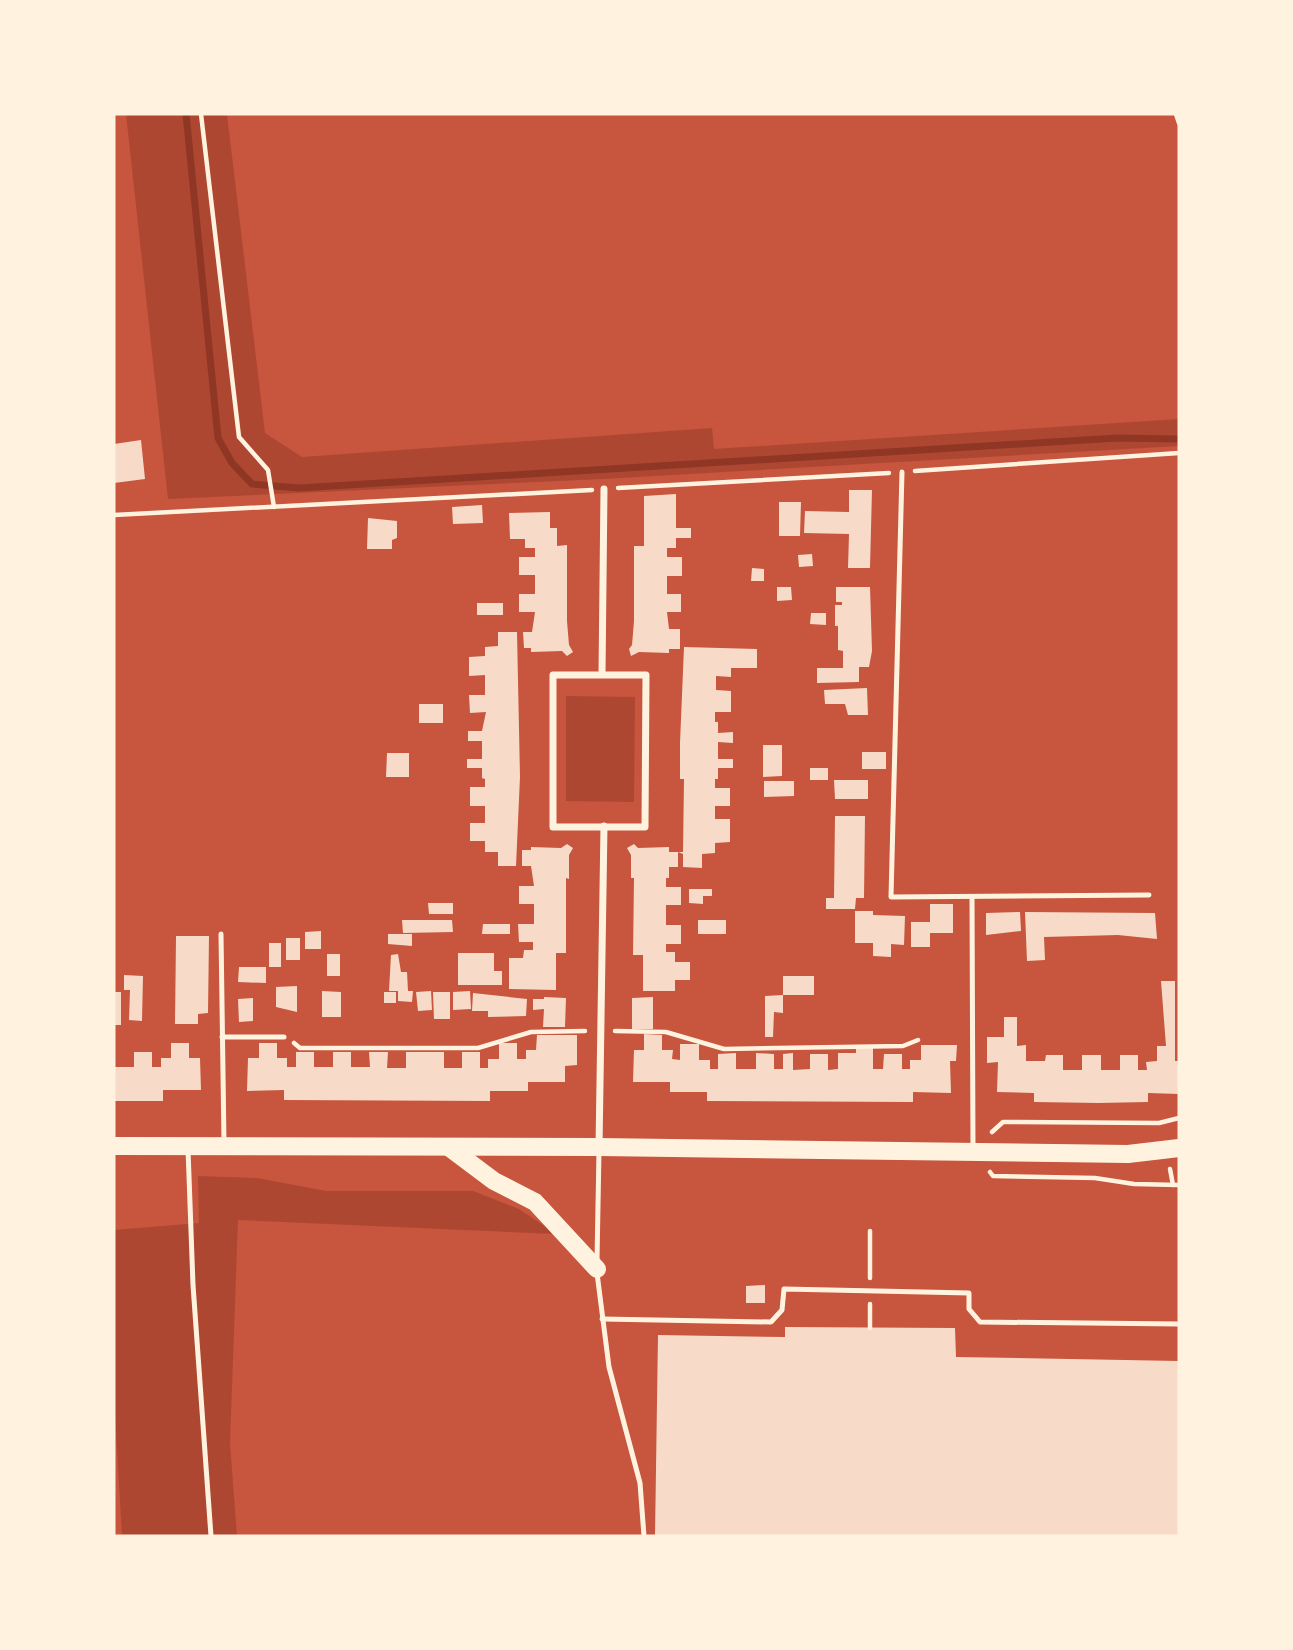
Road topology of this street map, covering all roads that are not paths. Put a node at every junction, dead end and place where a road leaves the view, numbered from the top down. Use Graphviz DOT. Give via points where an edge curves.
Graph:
graph roads {
  1 [pos="902,472"];
  2 [pos="604,489"];
  3 [pos="602,674"];
  4 [pos="604,827"];
  5 [pos="1149,895"];
  6 [pos="972,897"];
  7 [pos="221,934"];
  8 [pos="222,1037"];
  9 [pos="284,1037"];
  10 [pos="224,1145"];
  11 [pos="114,1146"];
  12 [pos="188,1146"];
  13 [pos="599,1147"];
  14 [pos="450,1148"];
  15 [pos="1179,1148"];
  16 [pos="973,1151"];
  17 [pos="597,1269"];
  18 [pos="602,1319"];
  19 [pos="1179,1324"];
  20 [pos="211,1536"];
  21 [pos="644,1536"];
  1 -- 6 [label="lane" via="891,897"];
  2 -- 3 [label="street"];
  3 -- 4 [label="street" via="646,675 645,827"];
  3 -- 4 [label="street" via="553,675 553,827"];
  4 -- 13 [label="street"];
  5 -- 6 [label="lane"];
  6 -- 16 [label="lane"];
  7 -- 8 [label="lane"];
  8 -- 9 [label="lane"];
  8 -- 10 [label="lane"];
  10 -- 12 [label="main road"];
  10 -- 14 [label="main road"];
  11 -- 12 [label="main road"];
  12 -- 20 [label="lane"];
  13 -- 14 [label="main road"];
  13 -- 16 [label="main road"];
  13 -- 17 [label="lane"];
  14 -- 17 [label="main road" via="494,1181 535,1202"];
  15 -- 16 [label="main road" via="1128,1154"];
  17 -- 18 [label="lane"];
  18 -- 19 [label="lane" via="771,1322 782,1310 784,1289 969,1293 969,1309 981,1322"];
  18 -- 21 [label="lane" via="609,1367 640,1483"];
}
